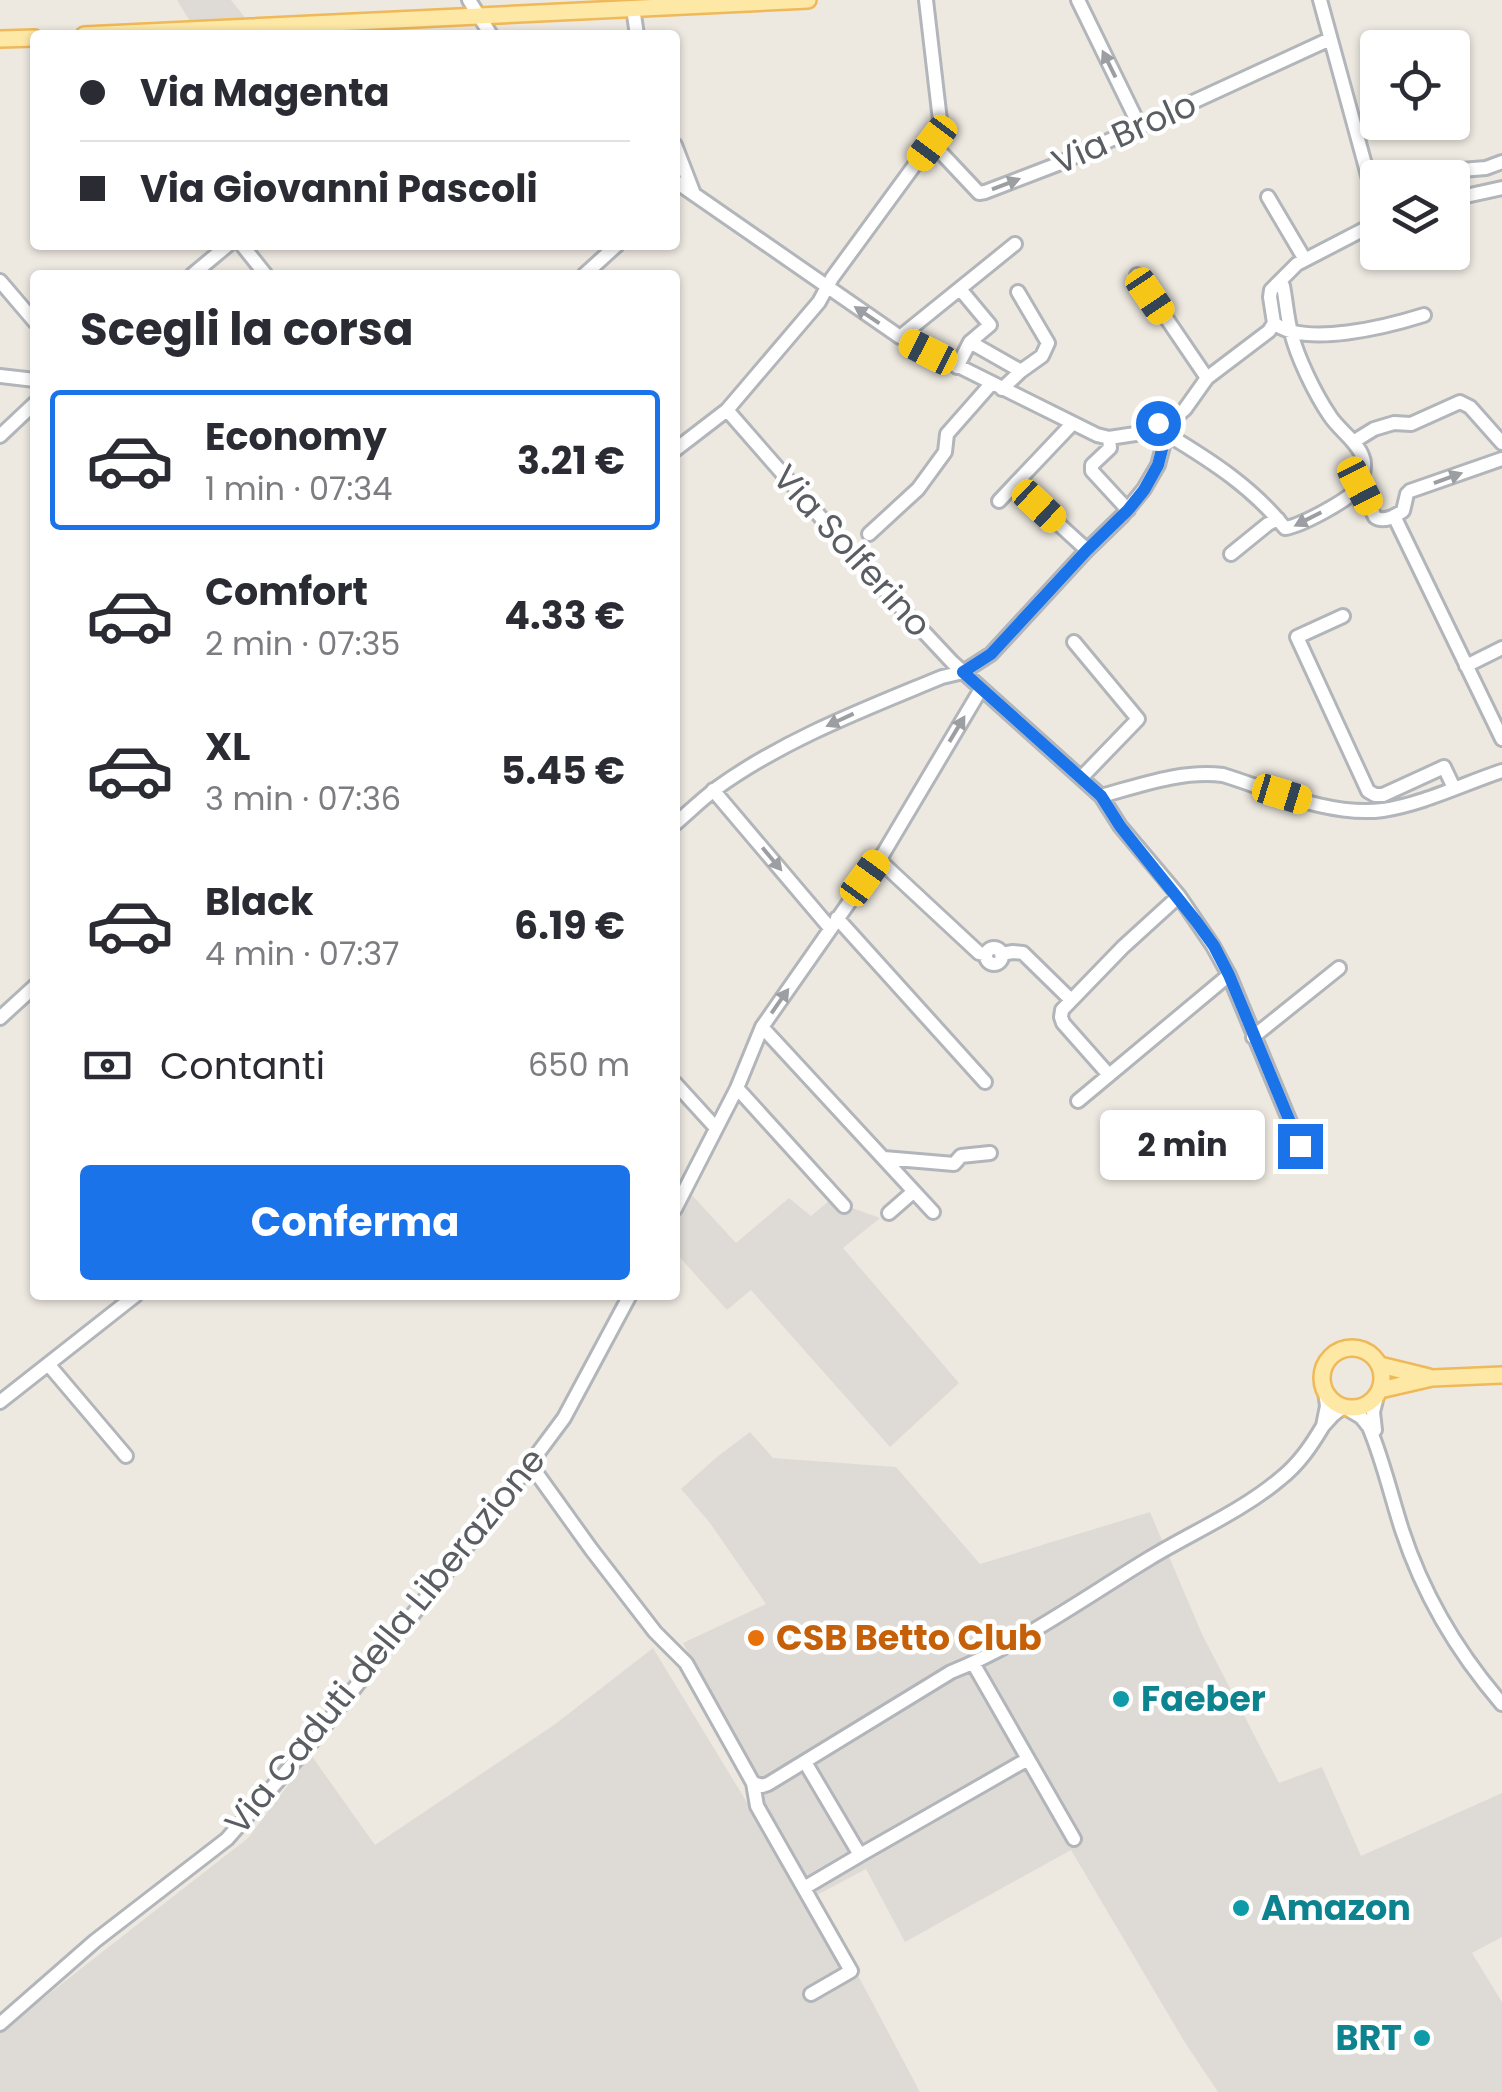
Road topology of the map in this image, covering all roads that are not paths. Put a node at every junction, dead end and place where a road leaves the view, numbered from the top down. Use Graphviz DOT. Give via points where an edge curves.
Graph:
graph roads {
  1 [pos="469,0"];
  2 [pos="808,0"];
  3 [pos="926,0"];
  4 [pos="1078,0"];
  5 [pos="1320,0"];
  6 [pos="632,8"];
  7 [pos="480,14"];
  8 [pos="178,30"];
  9 [pos="488,30"];
  10 [pos="636,30"];
  11 [pos="30,38"];
  12 [pos="0,39"];
  13 [pos="1330,39"];
  14 [pos="1140,127"];
  15 [pos="932,143"];
  16 [pos="680,157"];
  17 [pos="1366,160"];
  18 [pos="1502,162"];
  19 [pos="1474,168"];
  20 [pos="1470,170"];
  21 [pos="680,188"];
  22 [pos="1502,188"];
  23 [pos="1477,194"];
  24 [pos="694,195"];
  25 [pos="1470,195"];
  26 [pos="1268,197"];
  27 [pos="1360,231"];
  28 [pos="1015,244"];
  29 [pos="222,250"];
  30 [pos="246,250"];
  31 [pos="611,250"];
  32 [pos="1304,258"];
  33 [pos="198,270"];
  34 [pos="262,270"];
  35 [pos="589,270"];
  36 [pos="1137,275"];
  37 [pos="0,281"];
  38 [pos="1280,281"];
  39 [pos="828,288"];
  40 [pos="960,289"];
  41 [pos="1018,292"];
  42 [pos="1424,315"];
  43 [pos="30,316"];
  44 [pos="1274,323"];
  45 [pos="1290,332"];
  46 [pos="900,338"];
  47 [pos="970,342"];
  48 [pos="957,367"];
  49 [pos="1021,371"];
  50 [pos="0,376"];
  51 [pos="1207,378"];
  52 [pos="30,379"];
  53 [pos="997,387"];
  54 [pos="30,408"];
  55 [pos="727,410"];
  56 [pos="1072,424"];
  57 [pos="1164,432"];
  58 [pos="1499,433"];
  59 [pos="0,436"];
  60 [pos="1109,438"];
  61 [pos="1352,442"];
  62 [pos="680,446"];
  63 [pos="1502,459"];
  64 [pos="1015,484"];
  65 [pos="1360,486"];
  66 [pos="999,501"];
  67 [pos="1128,510"];
  68 [pos="1394,516"];
  69 [pos="1278,519"];
  70 [pos="869,534"];
  71 [pos="1087,550"];
  72 [pos="1231,554"];
  73 [pos="1344,616"];
  74 [pos="1074,642"];
  75 [pos="1502,648"];
  76 [pos="1466,666"];
  77 [pos="963,672"];
  78 [pos="981,690"];
  79 [pos="1502,738"];
  80 [pos="1502,771"];
  81 [pos="1080,778"];
  82 [pos="1454,788"];
  83 [pos="713,790"];
  84 [pos="1101,796"];
  85 [pos="680,820"];
  86 [pos="879,860"];
  87 [pos="1178,896"];
  88 [pos="834,923"];
  89 [pos="1339,968"];
  90 [pos="1229,975"];
  91 [pos="30,991"];
  92 [pos="1071,1000"];
  93 [pos="0,1018"];
  94 [pos="762,1027"];
  95 [pos="1252,1037"];
  96 [pos="1109,1075"];
  97 [pos="985,1082"];
  98 [pos="680,1088"];
  99 [pos="737,1088"];
  100 [pos="1078,1100"];
  101 [pos="716,1128"];
  102 [pos="1300,1146"];
  103 [pos="990,1153"];
  104 [pos="884,1158"];
  105 [pos="914,1192"];
  106 [pos="680,1199"];
  107 [pos="844,1206"];
  108 [pos="933,1212"];
  109 [pos="889,1214"];
  110 [pos="130,1300"];
  111 [pos="627,1300"];
  112 [pos="48,1364"];
  113 [pos="1380,1366"];
  114 [pos="1502,1376"];
  115 [pos="1432,1378"];
  116 [pos="1324,1391"];
  117 [pos="1378,1393"];
  118 [pos="0,1402"];
  119 [pos="1344,1408"];
  120 [pos="1324,1426"];
  121 [pos="1376,1443"];
  122 [pos="126,1456"];
  123 [pos="530,1464"];
  124 [pos="973,1663"];
  125 [pos="1502,1704"];
  126 [pos="1028,1759"];
  127 [pos="805,1762"];
  128 [pos="753,1783"];
  129 [pos="1074,1839"];
  130 [pos="860,1855"];
  131 [pos="804,1888"];
  132 [pos="810,1994"];
  133 [pos="0,2024"];
  1 -- 7 [label="street"];
  2 -- 6 [label="main road"];
  3 -- 15 [label="street" via="941,129"];
  14 -- 4 [label="street, one-way"];
  5 -- 13 [label="street"];
  6 -- 7 [label="main road"];
  6 -- 10 [label="street"];
  7 -- 8 [label="main road"];
  7 -- 9 [label="street"];
  11 -- 12 [label="main road"];
  13 -- 14 [label="street, Via Brolo"];
  13 -- 17 [label="street"];
  15 -- 14 [label="street, Via Brolo, one-way" via="979,193"];
  15 -- 39 [label="street"];
  16 -- 24 [label="street"];
  18 -- 19 [label="street"];
  19 -- 20 [label="street"];
  19 -- 23 [label="street" via="1482,184"];
  21 -- 24 [label="street"];
  22 -- 23 [label="street"];
  23 -- 25 [label="street"];
  24 -- 39 [label="street"];
  26 -- 32 [label="street"];
  27 -- 32 [label="street"];
  28 -- 40 [label="street"];
  29 -- 33 [label="street"];
  30 -- 34 [label="street"];
  31 -- 35 [label="street"];
  32 -- 38 [label="street"];
  36 -- 51 [label="street"];
  37 -- 43 [label="street"];
  38 -- 44 [label="street" via="1270,294"];
  38 -- 45 [label="street"];
  46 -- 39 [label="street, one-way"];
  39 -- 55 [label="street"];
  40 -- 46 [label="street"];
  40 -- 47 [label="street" via="990,325"];
  41 -- 49 [label="street" via="1048,344"];
  42 -- 45 [label="street" via="1345,332"];
  44 -- 45 [label="street"];
  44 -- 51 [label="street"];
  45 -- 61 [label="street" via="1318,398"];
  46 -- 48 [label="street"];
  47 -- 48 [label="street"];
  47 -- 49 [label="street"];
  48 -- 53 [label="street"];
  49 -- 53 [label="street"];
  50 -- 52 [label="street"];
  51 -- 57 [label="street"];
  53 -- 56 [label="street"];
  53 -- 70 [label="street" via="948,434 946,452 918,490"];
  54 -- 59 [label="street"];
  55 -- 62 [label="street"];
  55 -- 77 [label="street, Via Solferino"];
  56 -- 60 [label="street"];
  56 -- 64 [label="street"];
  57 -- 60 [label="street"];
  57 -- 67 [label="street" via="1158,465"];
  57 -- 69 [label="street" via="1230,475"];
  58 -- 61 [label="street" via="1460,402"];
  60 -- 67 [label="street" via="1110,448 1092,471"];
  61 -- 65 [label="street" via="1364,460"];
  68 -- 63 [label="street, one-way" via="1405,508 1408,492"];
  64 -- 66 [label="street"];
  64 -- 71 [label="street"];
  65 -- 68 [label="street" via="1375,517"];
  65 -- 69 [label="street, one-way" via="1301,524 1284,528"];
  67 -- 71 [label="street"];
  68 -- 76 [label="street"];
  69 -- 72 [label="street"];
  71 -- 77 [label="street" via="991,654"];
  73 -- 82 [label="street" via="1297,637 1368,791 1383,796 1444,767"];
  74 -- 81 [label="street" via="1138,719"];
  75 -- 76 [label="street"];
  76 -- 79 [label="street"];
  77 -- 78 [label="street, Via Solferino"];
  77 -- 83 [label="street, one-way" via="845,718"];
  78 -- 81 [label="street, Via Solferino"];
  86 -- 78 [label="street, one-way"];
  80 -- 82 [label="street"];
  81 -- 84 [label="street, Via Solferino"];
  82 -- 84 [label="street" via="1402,806 1360,811 1192,773"];
  83 -- 85 [label="street"];
  83 -- 88 [label="street, one-way"];
  84 -- 87 [label="street, Via Solferino"];
  86 -- 88 [label="street"];
  86 -- 92 [label="street" via="979,952 1024,953"];
  87 -- 90 [label="street, Via Solferino"];
  87 -- 92 [label="street"];
  94 -- 88 [label="street, one-way"];
  88 -- 97 [label="street"];
  89 -- 95 [label="street"];
  90 -- 95 [label="street, Via Solferino"];
  90 -- 96 [label="street"];
  91 -- 93 [label="street"];
  92 -- 96 [label="street" via="1062,1020"];
  94 -- 99 [label="street"];
  94 -- 104 [label="street"];
  95 -- 102 [label="street, Via Solferino"];
  96 -- 100 [label="street"];
  98 -- 101 [label="street"];
  99 -- 101 [label="street"];
  99 -- 107 [label="street"];
  101 -- 106 [label="street" via="716,1148"];
  103 -- 104 [label="street" via="961,1156 954,1164"];
  104 -- 105 [label="street"];
  105 -- 108 [label="street"];
  105 -- 109 [label="street"];
  110 -- 112 [label="street"];
  111 -- 123 [label="street, Via Caduti della Liberazione" via="564,1418"];
  112 -- 118 [label="street"];
  112 -- 122 [label="street"];
  113 -- 115 [label="main road"];
  113 -- 116 [label="main road" via="1363,1350 1340,1351 1324,1368"];
  113 -- 117 [label="main road"];
  114 -- 115 [label="main road"];
  115 -- 117 [label="main road"];
  116 -- 119 [label="main road"];
  116 -- 120 [label="street"];
  117 -- 119 [label="main road" via="1366,1405"];
  117 -- 121 [label="street"];
  119 -- 120 [label="street"];
  119 -- 121 [label="street" via="1365,1421"];
  120 -- 124 [label="street" via="1299,1462 1263,1491"];
  121 -- 125 [label="street" via="1422,1579 1463,1653"];
  123 -- 128 [label="street" via="655,1632 686,1663"];
  123 -- 133 [label="street, Via Caduti della Liberazione" via="311,1743 227,1839"];
  124 -- 126 [label="street"];
  124 -- 127 [label="street"];
  126 -- 129 [label="street"];
  126 -- 130 [label="street"];
  127 -- 128 [label="street" via="768,1784"];
  127 -- 130 [label="street"];
  128 -- 131 [label="street" via="757,1806"];
  130 -- 131 [label="street"];
  131 -- 132 [label="street" via="851,1971"];
}
